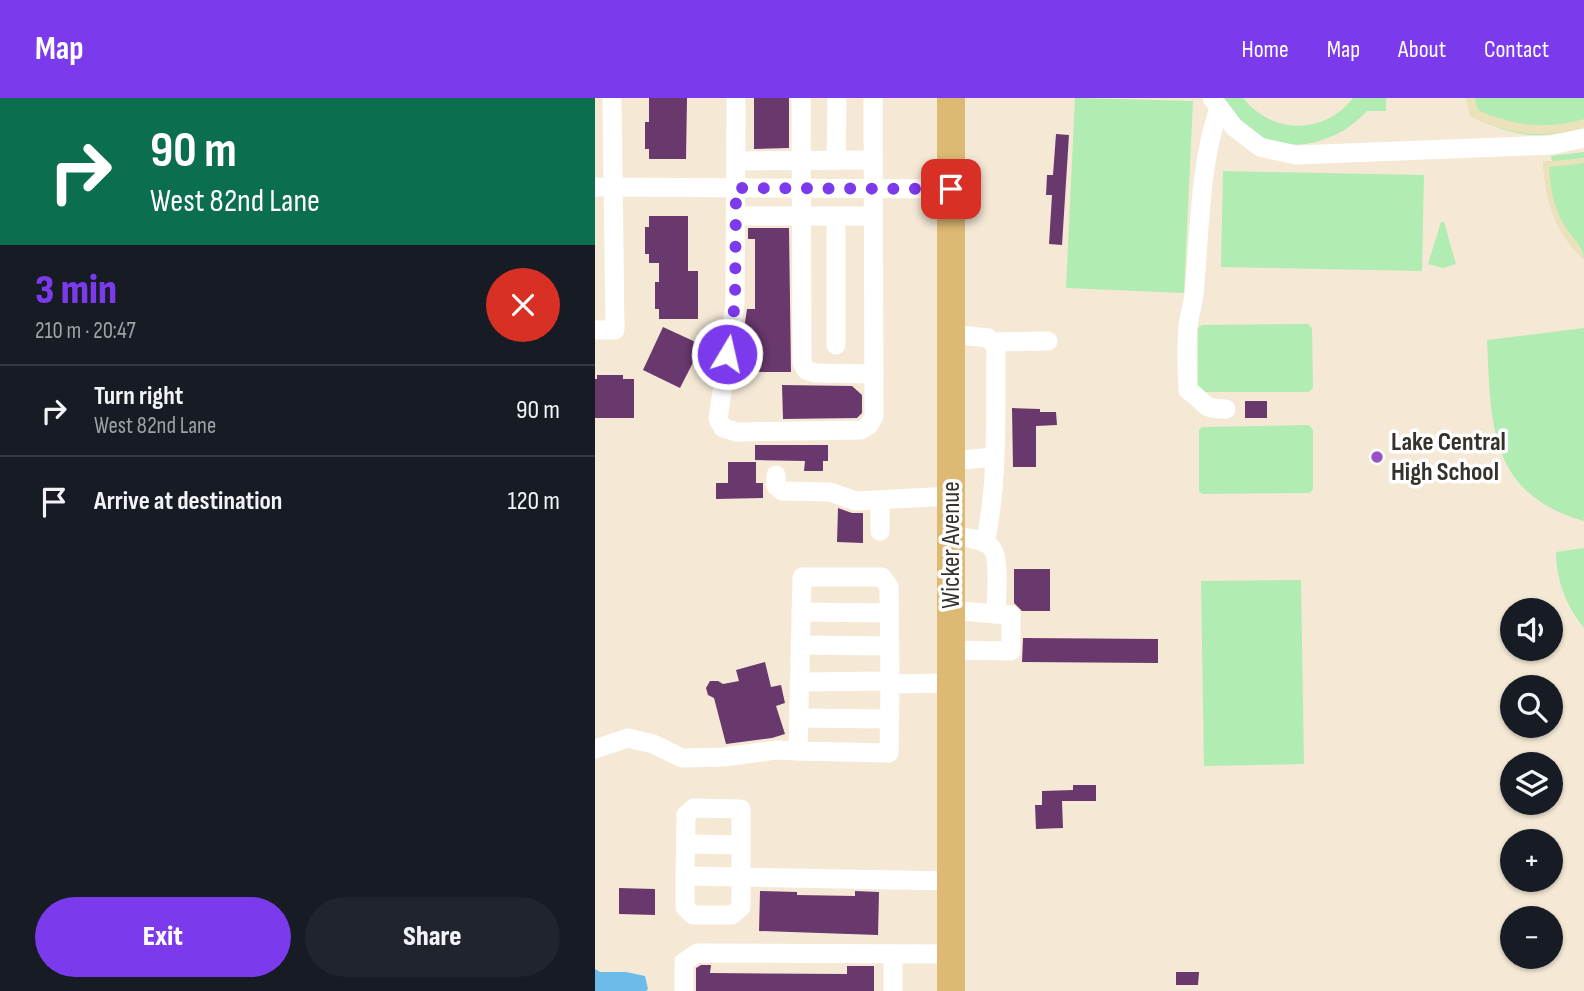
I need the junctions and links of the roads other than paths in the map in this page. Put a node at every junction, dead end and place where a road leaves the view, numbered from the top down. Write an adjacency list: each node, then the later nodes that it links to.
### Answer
1 (612, 98): 13 (street)
2 (736, 98): 12 (street)
3 (801, 98): 9 (street)
4 (837, 98): 10 (street)
5 (873, 98): 11 (street)
6 (951, 98): 17 (highway, Wicker Avenue)
7 (1215, 103): 8 (street); 28 (street)
8 (1584, 138)
9 (801, 160): 10 (street); 12 (street); 15 (street)
10 (836, 160): 11 (street)
11 (873, 160): 16 (street)
12 (736, 161): 14 (street)
13 (604, 187): 14 (street); 22 (street)
14 (736, 188): 15 (street); 18 (street)
15 (801, 188): 16 (street); 19 (street)
16 (873, 188): 17 (street); 21 (street)
17 (951, 189): 23 (highway, Wicker Avenue)
18 (735, 216): 19 (street); 27 (street)
19 (801, 216): 20 (street); 27 (street)
20 (836, 216): 21 (street); 26 (street)
21 (873, 216): 27 (street)
22 (605, 330)
23 (951, 334): 25 (street); 30 (highway, Wicker Avenue)
24 (1048, 341): 25 (street)
25 (992, 342): 29 (street)
26 (837, 345)
27 (874, 374)
28 (1226, 409)
29 (994, 457): 30 (street); 36 (street)
30 (951, 461): 32 (highway, Wicker Avenue)
31 (776, 475): 33 (street)
32 (951, 496): 33 (street); 35 (highway, Wicker Avenue)
33 (880, 501): 34 (street)
34 (880, 531)
35 (951, 535): 36 (street); 37 (highway, Wicker Avenue)
36 (985, 543): 40 (street)
37 (951, 610): 40 (street); 43 (highway, Wicker Avenue)
38 (801, 611): 39 (street); 39 (street); 41 (street)
39 (890, 613): 42 (street)
40 (996, 614): 43 (street)
41 (800, 645): 42 (street); 44 (street)
42 (890, 646): 45 (street)
43 (951, 650): 46 (highway, Wicker Avenue)
44 (799, 682): 45 (street); 47 (street)
45 (890, 682): 46 (street); 48 (street)
46 (951, 683): 55 (highway, Wicker Avenue)
47 (799, 718): 48 (street); 50 (street)
48 (890, 719): 50 (street)
49 (595, 749): 50 (street)
50 (798, 751)
51 (686, 844): 52 (street); 52 (street); 53 (street)
52 (741, 845): 54 (street)
53 (685, 876): 54 (street); 54 (street)
54 (741, 877): 55 (street)
55 (951, 881): 57 (highway, Wicker Avenue)
56 (893, 954): 57 (street); 58 (street); 59 (street)
57 (951, 954): 60 (highway, Wicker Avenue)
58 (684, 991)
59 (893, 991)
60 (951, 991)

